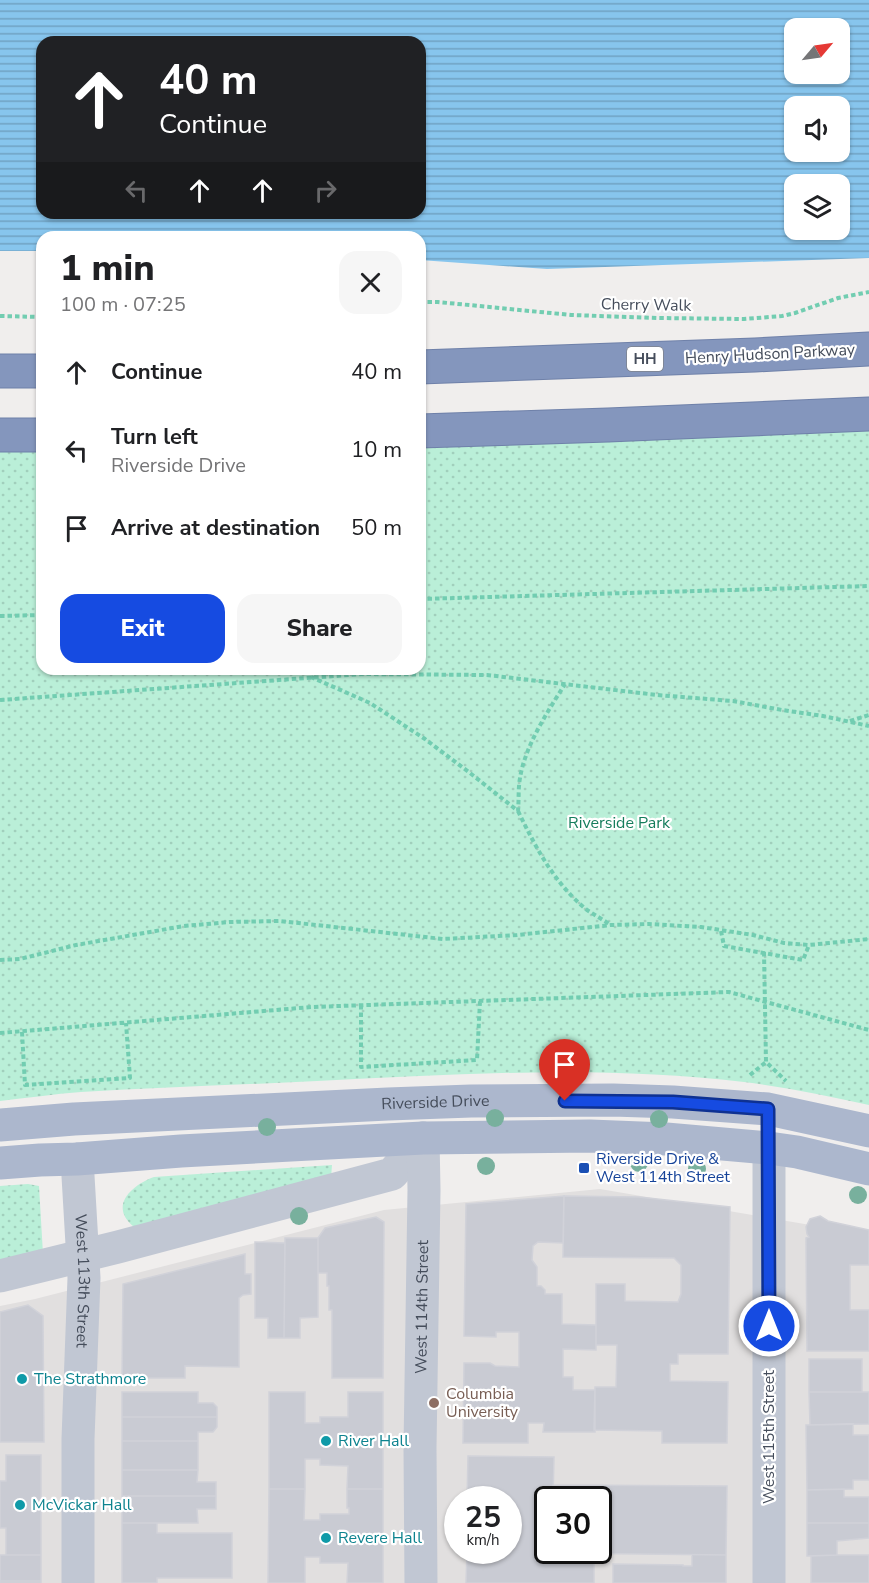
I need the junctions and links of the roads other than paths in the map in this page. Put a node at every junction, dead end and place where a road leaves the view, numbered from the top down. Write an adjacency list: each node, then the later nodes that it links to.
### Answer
1 (869, 349): 2 (highway, Henry Hudson Parkway / HH)
2 (426, 367)
3 (0, 371): 4 (highway)
4 (36, 371)
5 (869, 414): 6 (highway)
6 (426, 431)
7 (0, 435): 8 (highway)
8 (36, 435)
9 (420, 1103): 10 (main road, Riverside Drive); 11 (main road, Riverside Drive); 14 (main road)
10 (768, 1109): 13 (main road, Riverside Drive); 15 (main road)
11 (74, 1119): 12 (main road, Riverside Drive); 16 (main road)
12 (0, 1125)
13 (869, 1131)
14 (423, 1138): 15 (main road); 16 (main road); 19 (street); 22 (street, West 114th Street)
15 (769, 1148): 18 (main road); 23 (street, West 115th Street)
16 (77, 1159): 17 (main road); 19 (street, West 113th Street)
17 (0, 1163)
18 (869, 1169)
19 (84, 1255): 20 (street); 21 (street, West 113th Street)
20 (0, 1276)
21 (78, 1583)
22 (421, 1583)
23 (769, 1583)

